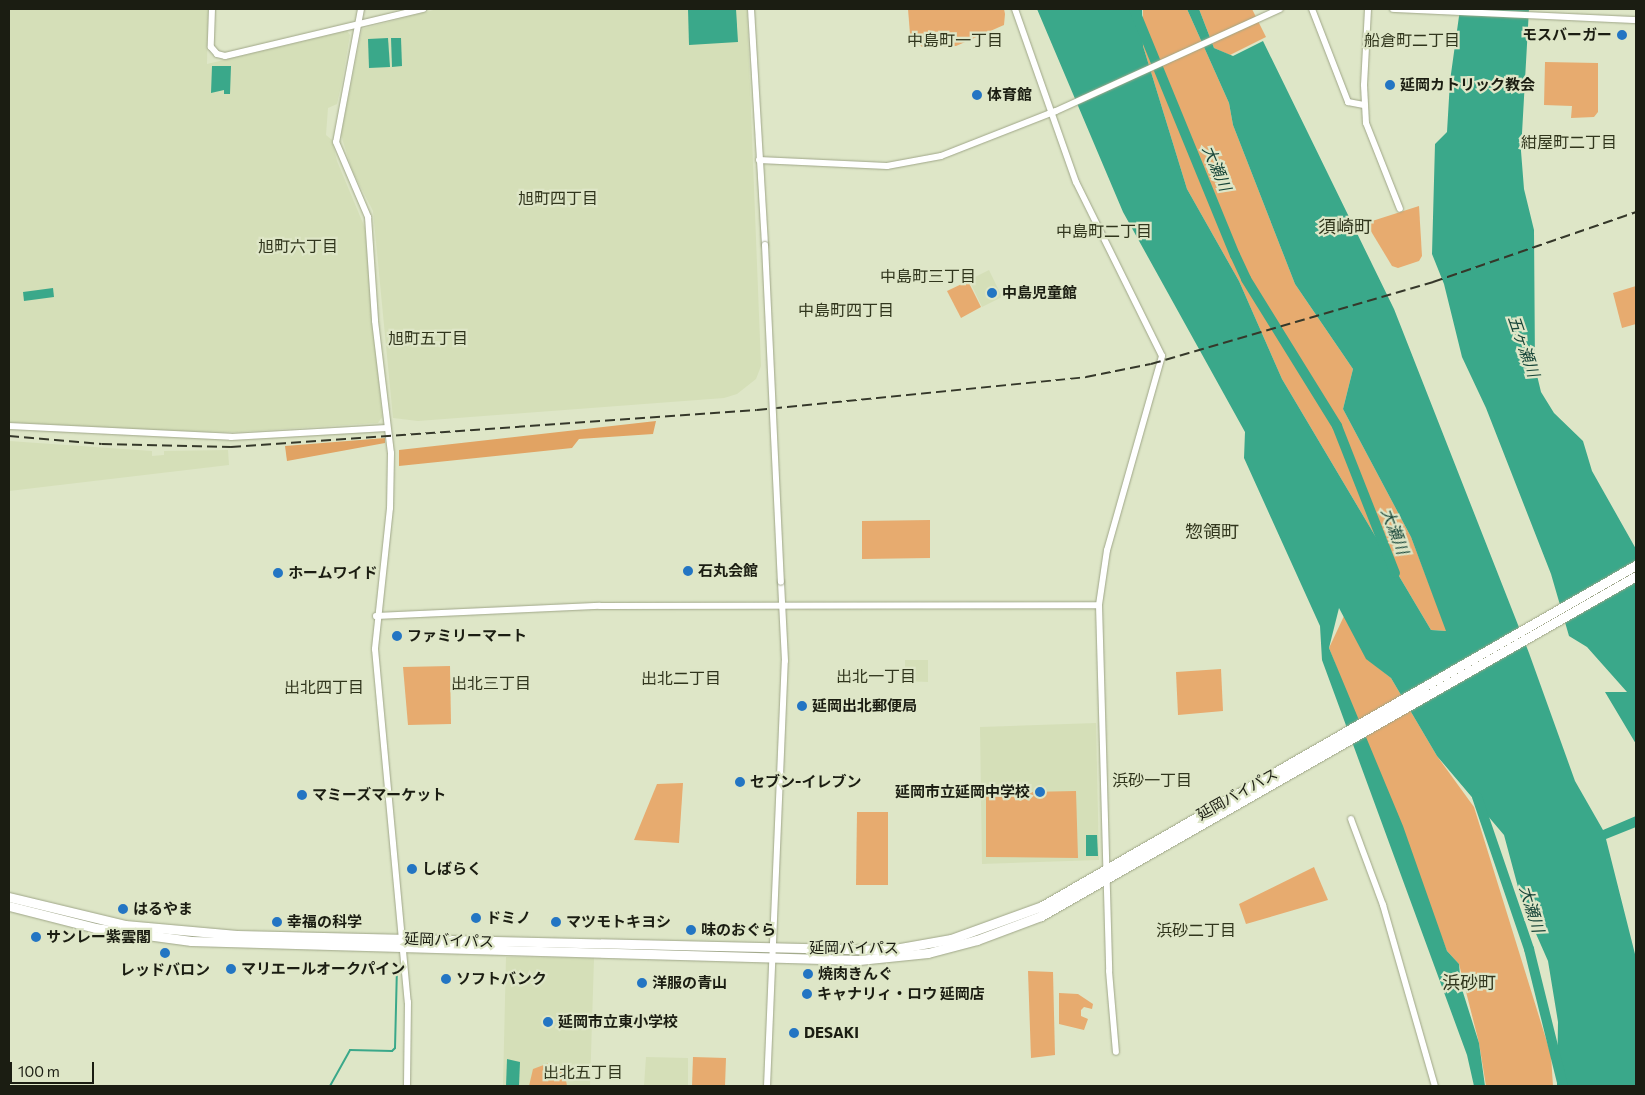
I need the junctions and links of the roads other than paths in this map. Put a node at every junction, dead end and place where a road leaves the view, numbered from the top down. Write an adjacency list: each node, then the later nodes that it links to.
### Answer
1 (212, 9): 11 (street)
2 (361, 9): 11 (street)
3 (422, 9): 11 (street)
4 (751, 9): 14 (street)
5 (1015, 9): 13 (street)
6 (1280, 9): 13 (street)
7 (1312, 9): 12 (street)
8 (1368, 9): 12 (street)
9 (1393, 9): 10 (street)
10 (1636, 20)
11 (358, 24): 17 (street)
12 (1364, 105): 15 (street)
13 (1054, 111): 14 (street); 21 (street)
14 (759, 160): 20 (street, bridge)
15 (1400, 209)
16 (9, 426): 17 (street)
17 (387, 428): 22 (street)
18 (1636, 566): 23 (highway, 延岡バイパス)
19 (1636, 576): 23 (highway, 延岡バイパス)
20 (783, 605): 21 (street); 22 (street); 29 (street)
21 (1099, 605): 25 (street)
22 (376, 616): 28 (street)
23 (1263, 784): 25 (highway, 延岡バイパス)
24 (1351, 819): 34 (street)
25 (1107, 873): 29 (highway, 延岡バイパス); 30 (highway, 延岡バイパス); 31 (street)
26 (9, 897): 28 (highway, 延岡バイパス)
27 (9, 906): 28 (highway, 延岡バイパス)
28 (403, 943): 29 (highway, 延岡バイパス); 30 (highway, 延岡バイパス); 32 (street)
29 (771, 948): 30 (street)
30 (770, 959): 33 (street)
31 (1116, 1052)
32 (407, 1086)
33 (767, 1086)
34 (1435, 1086)

